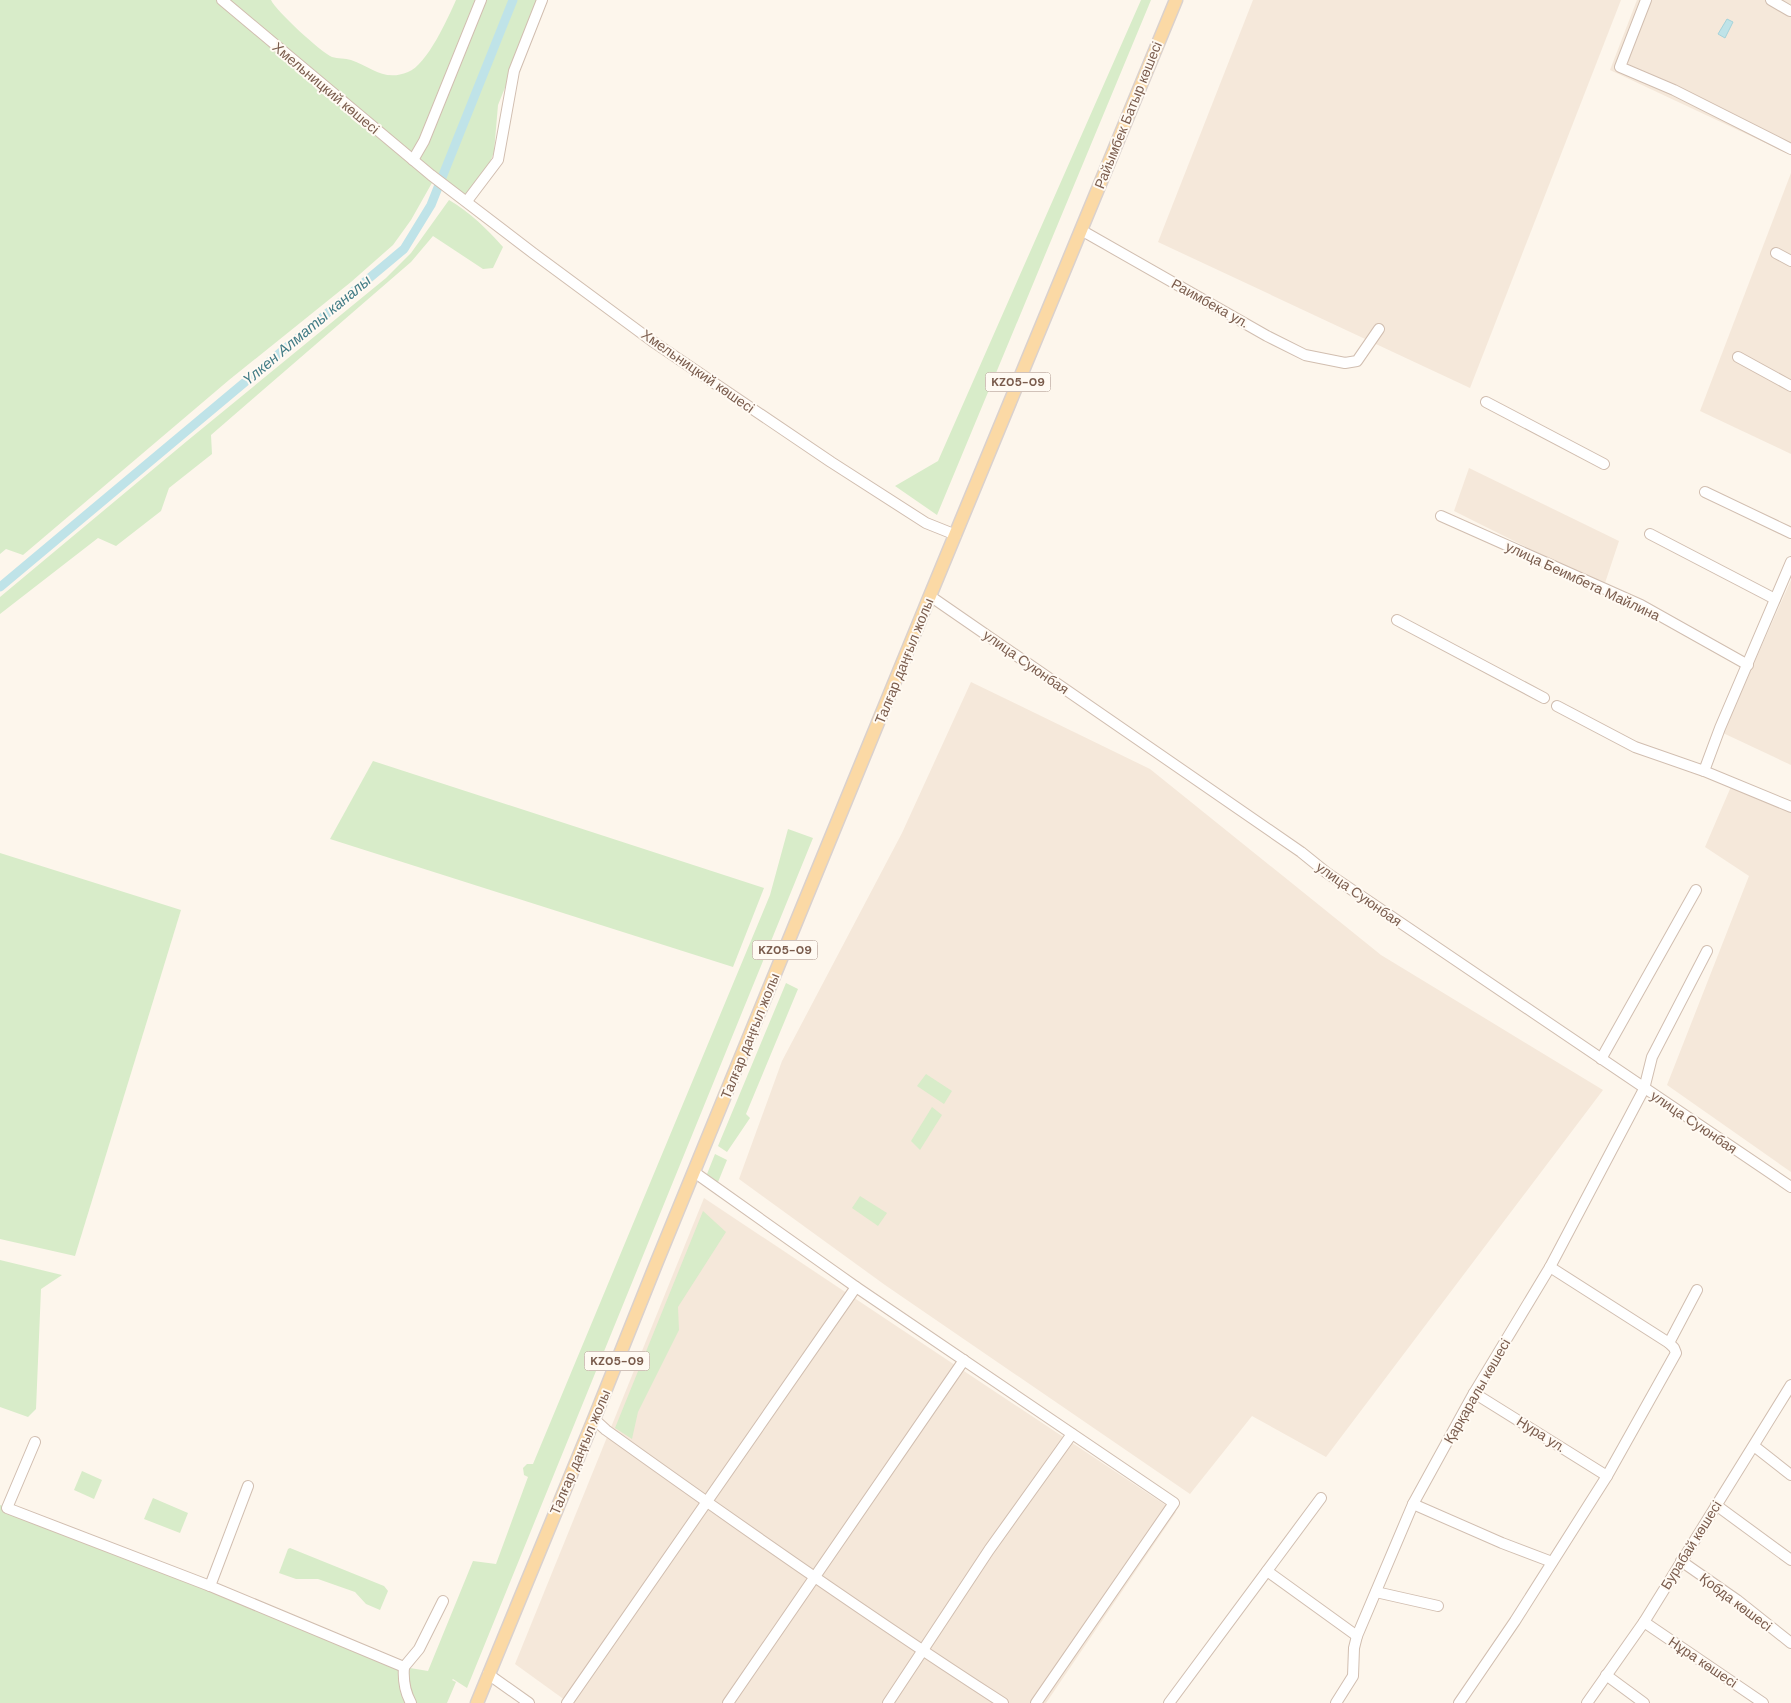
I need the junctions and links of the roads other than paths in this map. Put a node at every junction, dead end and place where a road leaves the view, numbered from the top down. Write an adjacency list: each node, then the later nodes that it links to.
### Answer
1 (222, 0): 9 (street, Хмельницкий көшесі)
2 (481, 0): 9 (street)
3 (542, 0): 10 (street)
4 (1176, 0): 11 (main road, Райымбек Батыр көшесі / KZ05-09)
5 (1646, 0): 8 (street)
6 (1771, 0): 7 (street)
7 (1790, 11)
8 (1791, 149)
9 (413, 160): 10 (street, Хмельницкий көшесі)
10 (467, 201): 22 (street, Хмельницкий көшесі)
11 (1081, 230): 14 (street, Раимбека ул.); 22 (main road, Талғар даңғыл жолы / KZ05-09)
12 (1776, 253): 13 (street)
13 (1791, 260)
14 (1379, 329)
15 (1738, 357): 16 (street)
16 (1791, 386)
17 (1486, 402): 18 (street)
18 (1604, 464)
19 (1705, 492): 21 (street)
20 (1441, 516): 28 (street, улица Беимбета Майлина)
21 (1791, 533)
22 (956, 534): 25 (main road, Талғар даңғыл жолы / KZ05-09)
23 (1650, 534): 26 (street)
24 (1791, 562): 26 (street)
25 (930, 596): 35 (street, улица Суюнбая); 37 (main road, Талғар даңғыл жолы / KZ05-09)
26 (1775, 599): 28 (street)
27 (1397, 620): 29 (street)
28 (1748, 665): 31 (street)
29 (1544, 698)
30 (1557, 706): 31 (street)
31 (1704, 771): 32 (street)
32 (1791, 807)
33 (1696, 890): 35 (street)
34 (1707, 951): 36 (street, Қарқаралы көшесі)
35 (1600, 1059): 36 (street, улица Суюнбая)
36 (1644, 1088): 38 (street, улица Суюнбая); 39 (street, Қарқаралы көшесі)
37 (694, 1172): 40 (street); 47 (main road, Талғар даңғыл жолы / KZ05-09)
38 (1791, 1187)
39 (1550, 1267): 42 (street); 45 (street, Қарқаралы көшесі)
40 (856, 1287): 43 (street); 55 (street)
41 (1697, 1290): 42 (street)
42 (1669, 1343): 52 (street)
43 (964, 1360): 48 (street); 62 (street)
44 (1791, 1385): 46 (street, Бурабай көшесі)
45 (1474, 1393): 52 (street, Нура ул.); 56 (street, Қарқаралы көшесі)
46 (1787, 1399): 50 (street, Бурабай көшесі)
47 (594, 1419): 55 (street); 72 (main road, Талғар даңғыл жолы / KZ05-09)
48 (1072, 1434): 70 (street); 81 (street)
49 (36, 1442): 63 (street)
50 (1754, 1446): 51 (street); 57 (street, Бурабай көшесі)
51 (1791, 1475)
52 (1608, 1476): 60 (street)
53 (248, 1486): 63 (street)
54 (1321, 1498): 61 (street)
55 (706, 1502): 62 (street); 77 (street)
56 (1413, 1504): 60 (street); 64 (street, Қарқаралы көшесі)
57 (1716, 1505): 58 (street); 59 (street, Бурабай көшесі)
58 (1791, 1560)
59 (1681, 1561): 67 (street, Бурабай көшесі); 69 (street, Қобда көшесі)
60 (1552, 1562): 84 (street)
61 (1267, 1571): 68 (street); 82 (street)
62 (815, 1576): 70 (street); 78 (street)
63 (210, 1586): 71 (street)
64 (1376, 1592): 66 (street); 68 (street, Қарқаралы көшесі)
65 (443, 1601): 71 (street)
66 (1438, 1606)
67 (1644, 1622): 73 (street, Бурабай көшесі); 87 (street, Нұра көшесі)
68 (1357, 1636): 83 (street, Қарқаралы көшесі)
69 (1791, 1643)
70 (922, 1650): 79 (street); 80 (street)
71 (404, 1667): 74 (street)
72 (488, 1674): 75 (main road, Талғар даңғыл жолы / KZ05-09); 76 (street)
73 (1606, 1676): 85 (street, Бурабай көшесі); 86 (street)
74 (411, 1703)
75 (477, 1703)
76 (529, 1703)
77 (567, 1703)
78 (728, 1703)
79 (888, 1703)
80 (1003, 1703)
81 (1036, 1703)
82 (1169, 1703)
83 (1336, 1703)
84 (1459, 1703)
85 (1587, 1703)
86 (1644, 1703)
87 (1763, 1703)

